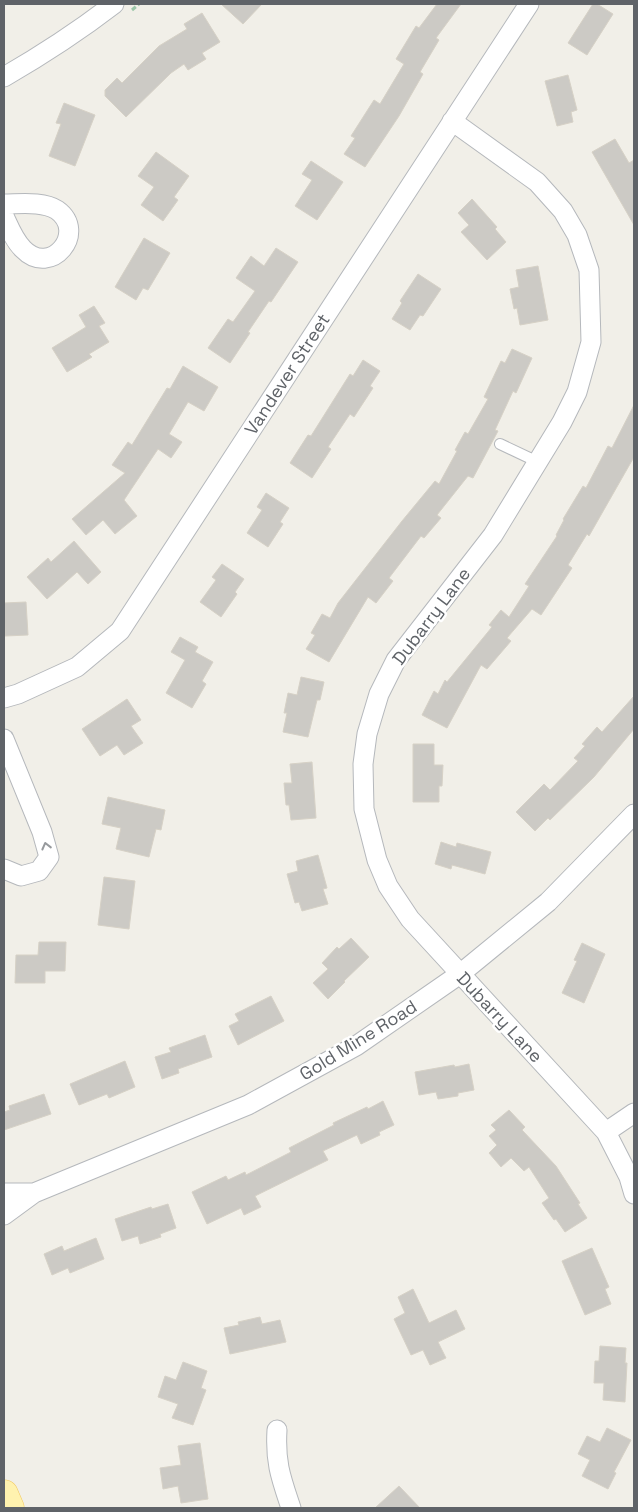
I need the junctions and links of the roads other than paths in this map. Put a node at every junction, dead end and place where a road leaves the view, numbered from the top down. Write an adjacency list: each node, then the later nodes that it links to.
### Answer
1 (114, 4): 3 (street)
2 (529, 4): 4 (street, Vandever Street)
3 (4, 77)
4 (452, 121): 8 (street, Dubarry Lane); 9 (street, Vandever Street)
5 (4, 204): 6 (street)
6 (4, 216)
7 (500, 444): 8 (lane)
8 (538, 462): 13 (street, Dubarry Lane)
9 (4, 698)
10 (4, 739): 12 (street, one-way to 10)
11 (634, 814): 13 (street, Gold Mine Road)
12 (4, 869)
13 (460, 974): 15 (street, Dubarry Lane); 17 (street, Gold Mine Road)
14 (634, 1113): 15 (street)
15 (606, 1132): 18 (street, Dubarry Lane)
16 (4, 1193): 17 (street, Gold Mine Road)
17 (34, 1193): 19 (street, Gold Mine Road)
18 (634, 1194)
19 (4, 1215)
20 (278, 1430): 23 (street)
21 (4, 1494): 22 (main road)
22 (10, 1508)
23 (291, 1508)

